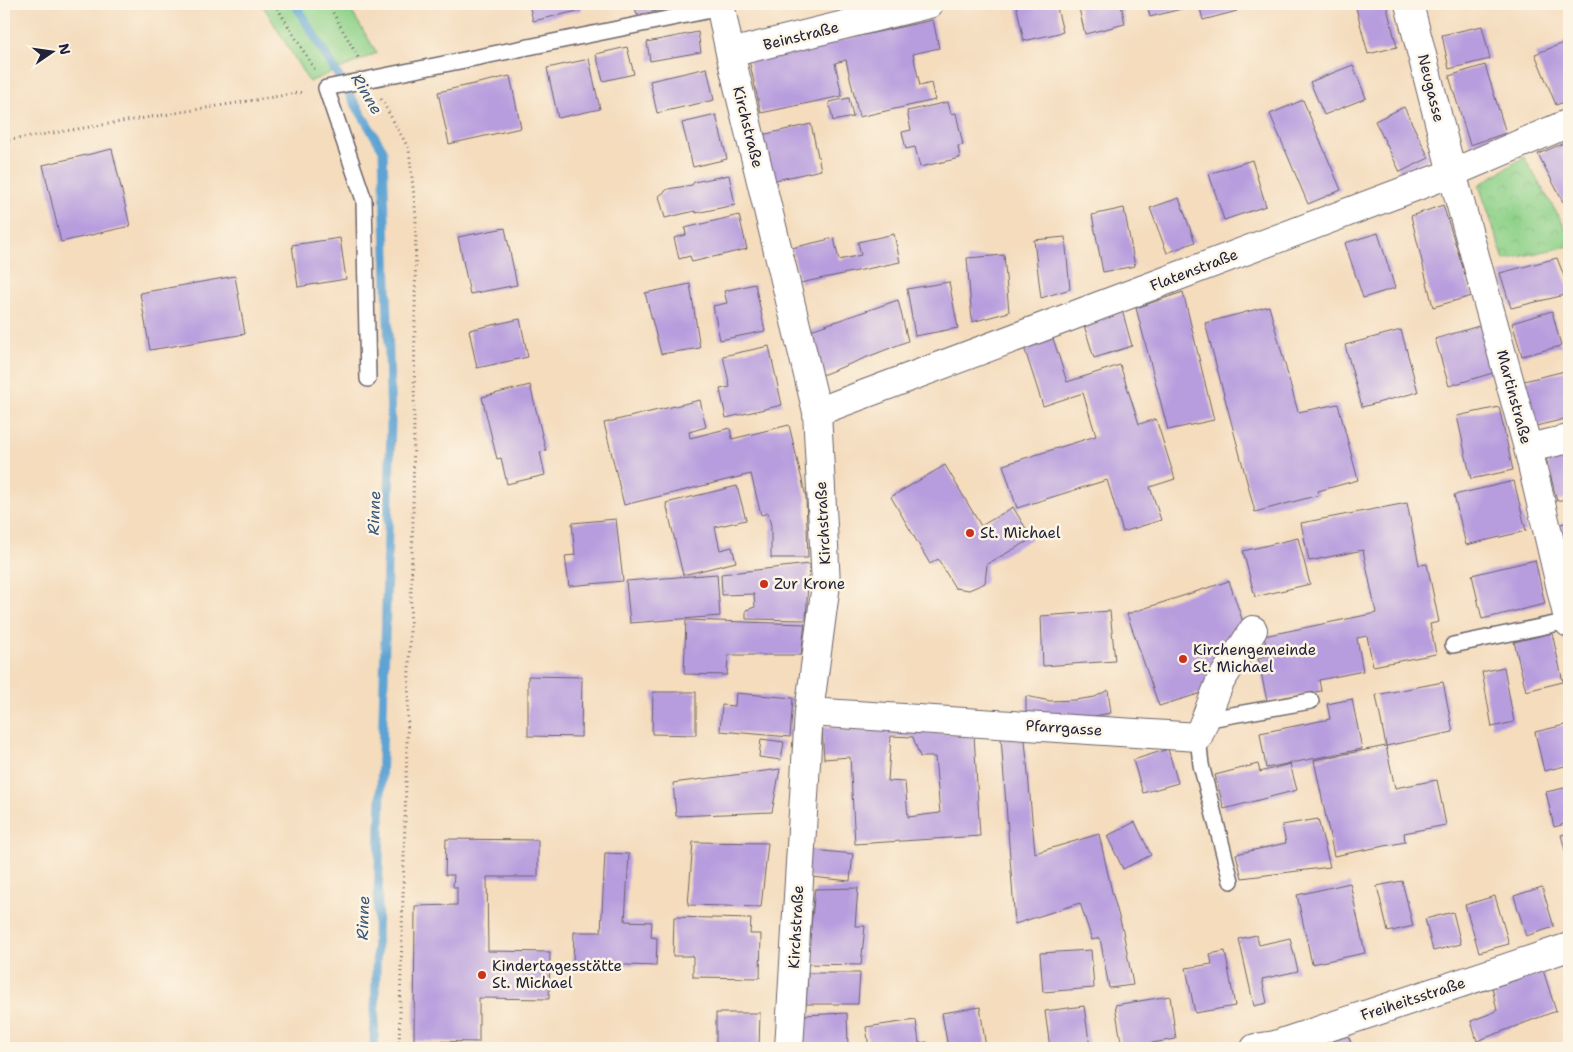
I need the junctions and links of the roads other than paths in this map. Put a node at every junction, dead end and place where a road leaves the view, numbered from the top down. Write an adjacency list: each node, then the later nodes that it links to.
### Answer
1 (929, 4): 4 (street, Beinstraße)
2 (1409, 4): 6 (street, Neugasse)
3 (721, 6): 4 (street, Kirchstraße); 7 (lane, Kirchstraße)
4 (730, 53): 8 (street, Kirchstraße)
5 (1569, 123): 6 (street, Flatenstraße)
6 (1452, 173): 8 (street, Flatenstraße); 10 (street, Martinstraße)
7 (368, 379)
8 (818, 412): 15 (street, Kirchstraße)
9 (1569, 439): 10 (street)
10 (1528, 448): 11 (street, Martinstraße)
11 (1569, 622): 13 (lane)
12 (1253, 630): 16 (street)
13 (1453, 645)
14 (1311, 701): 16 (lane)
15 (809, 712): 16 (street, Pfarrgasse); 20 (street, Kirchstraße)
16 (1201, 729): 17 (lane)
17 (1231, 881)
18 (1569, 947): 19 (street, Freiheitsstraße)
19 (1269, 1047)
20 (789, 1048)

